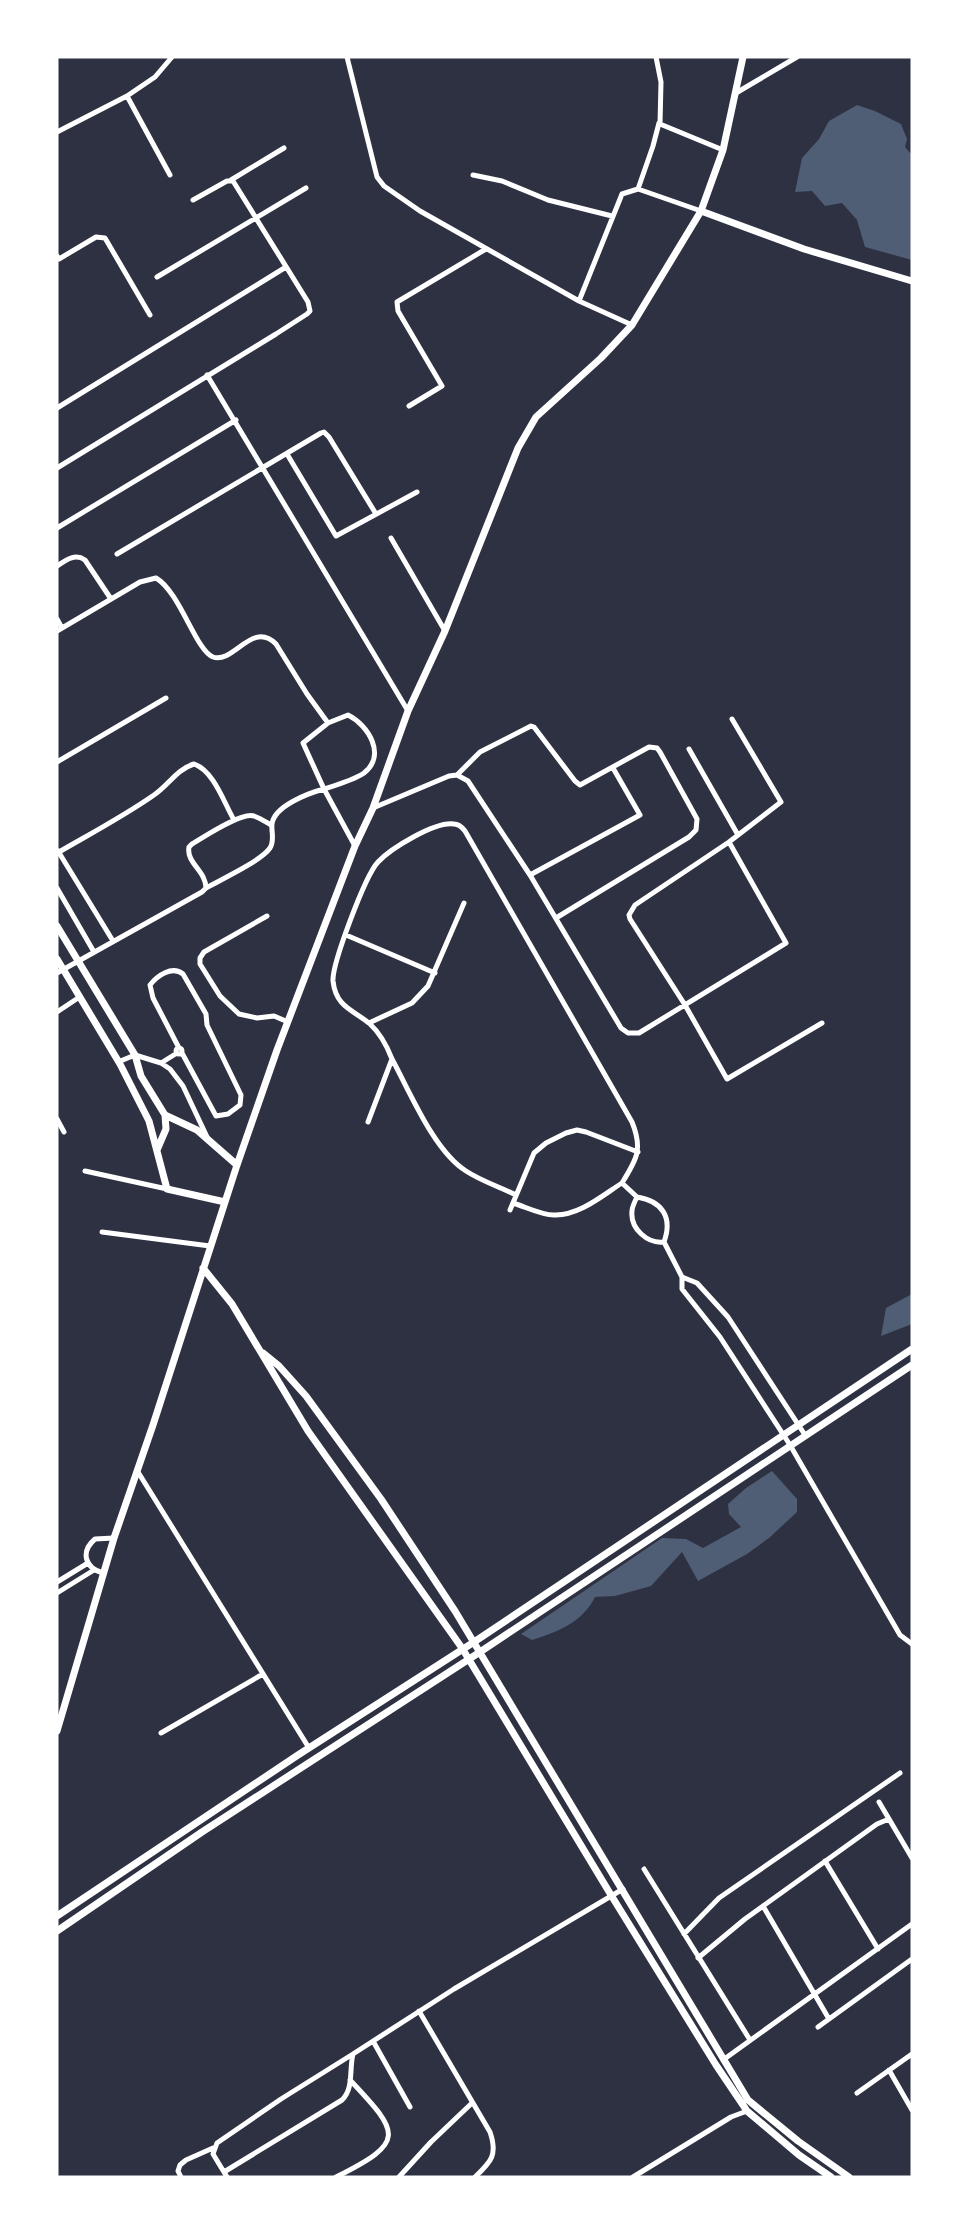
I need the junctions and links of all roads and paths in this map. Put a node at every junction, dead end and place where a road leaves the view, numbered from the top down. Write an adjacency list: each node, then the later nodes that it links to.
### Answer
1 (172, 57): 7 (street)
2 (347, 57): 21 (street)
3 (743, 57): 6 (street)
4 (797, 57): 6 (street)
5 (659, 59): 8 (street)
6 (736, 93): 11 (street)
7 (126, 96): 9 (street); 12 (street)
8 (659, 123): 11 (street); 16 (street)
9 (57, 132)
10 (284, 148): 14 (street)
11 (723, 150): 18 (street)
12 (170, 175)
13 (473, 175): 19 (street)
14 (231, 180): 17 (street); 20 (street)
15 (306, 188): 20 (street)
16 (638, 189): 18 (street); 19 (street)
17 (193, 200)
18 (701, 211): 25 (street); 28 (street)
19 (612, 216): 26 (street)
20 (255, 218): 23 (street); 24 (street)
21 (486, 249): 26 (street); 30 (street)
22 (58, 259): 27 (street)
23 (286, 267): 29 (street); 31 (street)
24 (157, 277)
25 (912, 281)
26 (579, 301): 28 (street)
27 (150, 315)
28 (632, 325): 45 (street)
29 (207, 375): 32 (street); 34 (street)
30 (409, 406)
31 (57, 408)
32 (236, 420): 35 (street); 38 (street)
33 (287, 454): 35 (street); 37 (street); 37 (street)
34 (57, 468)
35 (264, 468): 40 (street); 47 (street)
36 (417, 492): 37 (street)
37 (376, 514)
38 (57, 528)
39 (391, 538): 45 (street)
40 (117, 554)
41 (57, 566): 42 (street)
42 (111, 599): 44 (street); 49 (street)
43 (57, 620): 44 (street)
44 (59, 630)
45 (445, 631): 47 (street)
46 (166, 698): 51 (street)
47 (408, 711): 55 (street)
48 (732, 719): 58 (street)
49 (328, 723): 54 (street); 54 (street)
50 (689, 749): 58 (street)
51 (57, 762)
52 (613, 768): 53 (street); 62 (street); 67 (street)
53 (457, 775): 55 (street); 62 (street)
54 (324, 789): 57 (street); 60 (street)
55 (372, 808): 60 (street)
56 (234, 820): 57 (street); 61 (street); 64 (street)
57 (271, 825): 64 (street)
58 (738, 835): 59 (street)
59 (729, 842): 77 (street); 77 (street)
60 (355, 846): 79 (street)
61 (58, 851): 70 (street)
62 (530, 875): 67 (street)
63 (57, 888): 71 (street)
64 (206, 888): 70 (street)
65 (464, 903): 75 (street)
66 (267, 916): 79 (street)
67 (556, 918): 77 (street)
68 (57, 926): 73 (street)
69 (346, 935): 75 (street); 80 (street); 93 (street)
70 (113, 941): 71 (street)
71 (94, 952): 73 (street)
72 (57, 959): 74 (street)
73 (78, 961): 74 (street); 83 (street)
74 (60, 971): 76 (street)
75 (435, 973): 80 (street)
76 (78, 998): 78 (street); 85 (street)
77 (685, 1005): 81 (street)
78 (57, 1012)
79 (288, 1022): 94 (street)
80 (369, 1023): 84 (street)
81 (822, 1023)
82 (179, 1051): 82 (street); 86 (street)
83 (135, 1055): 85 (street); 86 (street); 87 (street)
84 (392, 1059): 89 (street); 98 (street)
85 (118, 1062): 92 (street)
86 (161, 1063): 91 (street)
87 (165, 1115): 91 (street); 92 (street)
88 (57, 1119): 90 (street)
89 (368, 1122)
90 (64, 1132)
91 (208, 1139): 94 (street)
92 (157, 1150): 97 (street)
93 (638, 1152): 96 (street); 98 (street)
94 (237, 1165): 100 (street)
95 (85, 1171): 97 (street)
96 (622, 1183): 99 (street); 101 (street)
97 (167, 1189): 100 (street)
98 (516, 1195): 101 (street)
99 (637, 1197): 104 (street); 104 (street)
100 (225, 1202): 105 (street)
101 (513, 1203): 102 (street)
102 (510, 1210)
103 (102, 1232): 105 (street)
104 (664, 1242): 107 (street)
105 (210, 1246): 106 (street)
106 (203, 1268): 108 (street); 115 (street)
107 (682, 1277): 111 (street); 112 (street)
108 (258, 1349): 122 (street); 124 (street)
109 (912, 1349): 111 (street)
110 (912, 1365): 113 (street)
111 (797, 1425): 112 (street); 113 (street)
112 (783, 1435): 114 (street); 122 (street)
113 (805, 1435): 114 (street)
114 (790, 1445): 123 (street); 125 (street)
115 (138, 1472): 116 (street); 127 (street)
116 (114, 1538): 117 (street); 119 (street)
117 (88, 1563): 118 (street); 120 (street)
118 (94, 1570): 119 (street); 121 (street)
119 (103, 1573): 128 (street)
120 (57, 1582)
121 (57, 1593)
122 (474, 1642): 124 (street); 125 (street)
123 (912, 1644)
124 (462, 1648): 126 (street); 130 (street)
125 (480, 1652): 126 (street); 137 (street)
126 (469, 1659): 138 (street); 142 (street)
127 (263, 1674): 129 (street); 130 (street)
128 (57, 1731)
129 (161, 1733)
130 (309, 1748): 140 (street)
131 (900, 1773): 143 (street)
132 (879, 1802): 133 (street)
133 (889, 1819): 134 (street); 135 (street)
134 (912, 1858)
135 (825, 1862): 139 (street); 144 (street)
136 (644, 1869): 143 (street)
137 (623, 1889): 138 (street); 155 (street)
138 (611, 1895): 148 (street); 162 (street)
139 (763, 1906): 145 (street); 147 (street)
140 (57, 1916)
141 (912, 1924): 144 (street)
142 (57, 1931)
143 (684, 1934): 145 (street)
144 (878, 1949): 147 (street)
145 (698, 1958): 151 (street)
146 (911, 1961): 149 (street)
147 (815, 1995): 149 (street); 151 (street)
148 (419, 2011): 152 (street); 159 (street)
149 (829, 2019): 150 (street)
150 (818, 2027)
151 (750, 2040): 155 (street)
152 (373, 2041): 153 (street); 160 (street)
153 (353, 2054): 157 (street); 163 (street)
154 (912, 2054): 156 (street)
155 (723, 2060): 171 (street)
156 (889, 2070): 158 (street); 161 (street)
157 (350, 2079): 164 (street); 165 (street)
158 (857, 2093)
159 (472, 2103): 167 (street); 168 (street)
160 (410, 2107)
161 (912, 2110)
162 (747, 2111): 169 (street); 170 (street)
163 (213, 2148): 164 (street); 166 (street)
164 (225, 2175)
165 (338, 2176)
166 (181, 2177)
167 (399, 2177)
168 (475, 2177)
169 (633, 2177)
170 (831, 2177)
171 (849, 2177)

